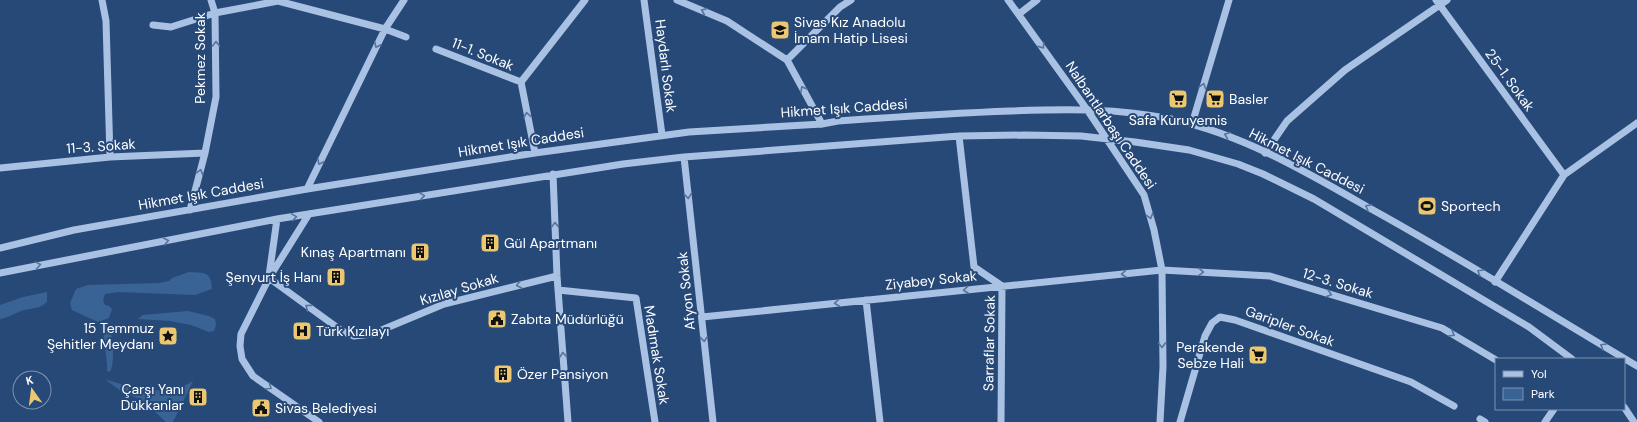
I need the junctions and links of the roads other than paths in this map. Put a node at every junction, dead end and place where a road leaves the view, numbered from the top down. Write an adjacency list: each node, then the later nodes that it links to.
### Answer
1 (102, 0): 31 (street)
2 (211, 0): 13 (street, Pekmez Sokak)
3 (404, 0): 16 (street)
4 (585, 0): 20 (street)
5 (644, 0): 25 (street, Haydarlı Sokak)
6 (677, 0): 19 (street, one-way to 6)
7 (850, 0): 19 (street)
8 (1008, 0): 14 (street, Nalbantlarbaşı Caddesi)
9 (1037, 0): 14 (street)
10 (1229, 0): 24 (street, one-way to 10)
11 (1447, 0): 12 (street)
12 (1438, 2): 28 (street); 35 (street, 25-1. Sokak)
13 (215, 13): 15 (street); 16 (street); 29 (street, Pekmez Sokak, one-way to 13)
14 (1019, 14): 21 (street, Nalbantlarbaşı Caddesi, one-way to 21)
15 (153, 25)
16 (385, 29): 17 (street); 36 (street, one-way to 36)
17 (406, 37)
18 (436, 49): 20 (street, 11-1. Sokak)
19 (787, 60): 23 (street, one-way to 19)
20 (521, 82): 30 (street, one-way to 20)
21 (1088, 111): 23 (street, Hikmet Işık Caddesi); 24 (street, Hikmet Işık Caddesi); 27 (street, Nalbantlarbaşı Caddesi)
22 (1637, 123): 35 (street)
23 (822, 124): 25 (street, Hikmet Işık Caddesi)
24 (1192, 124): 28 (street, Hikmet Işık Caddesi, one-way to 24)
25 (662, 135): 30 (street, Hikmet Işık Caddesi)
26 (959, 136): 27 (street); 32 (street); 46 (street, Sarraflar Sokak)
27 (1107, 139): 41 (street, Nalbantlarbaşı Caddesi, one-way to 41); 50 (street)
28 (1265, 152): 45 (street, Hikmet Işık Caddesi, one-way to 28)
29 (205, 153): 31 (street, 11-3. Sokak); 37 (street, Pekmez Sokak, one-way to 29)
30 (535, 153): 36 (street, Hikmet Işık Caddesi)
31 (110, 156): 33 (street, 11-3. Sokak)
32 (684, 157): 34 (street); 49 (street, Afyon Sokak, one-way to 49)
33 (0, 168)
34 (553, 174): 38 (street, one-way to 34); 43 (street, one-way to 34)
35 (1564, 175): 45 (street)
36 (307, 189): 37 (street, Hikmet Işık Caddesi)
37 (190, 210): 40 (street, Hikmet Işık Caddesi)
38 (310, 214): 39 (street, one-way to 38); 44 (street)
39 (277, 219): 42 (street, one-way to 39); 44 (street)
40 (0, 248)
41 (1162, 270): 46 (street, Ziyabey Sokak, one-way to 46); 52 (street, 12-3. Sokak, one-way to 52); 64 (street, Nalbantlarbaşı Caddesi, one-way to 64)
42 (0, 273)
43 (557, 276): 44 (street, Kızılay Sokak, one-way to 44); 47 (street)
44 (269, 278): 58 (street, one-way to 58)
45 (1495, 282): 51 (street, Hikmet Işık Caddesi, one-way to 45)
46 (1002, 286): 48 (street, Ziyabey Sokak, one-way to 48); 63 (street, Sarraflar Sokak)
47 (558, 290): 59 (street, one-way to 47); 60 (street, Madımak Sokak)
48 (866, 300): 49 (street, Ziyabey Sokak, one-way to 49); 62 (street)
49 (702, 317): 61 (street, Afyon Sokak, one-way to 61)
50 (1571, 358)
51 (1623, 358)
52 (1495, 359)
53 (1625, 359): 54 (street, Hikmet Işık Caddesi, one-way to 53)
54 (1637, 366)
55 (1454, 406): 65 (street, Garipler Sokak)
56 (1625, 408): 67 (street)
57 (1553, 410): 66 (street)
58 (319, 422)
59 (568, 422)
60 (655, 422)
61 (712, 422)
62 (880, 422)
63 (1001, 422)
64 (1160, 422)
65 (1180, 422)
66 (1545, 422)
67 (1634, 422)

